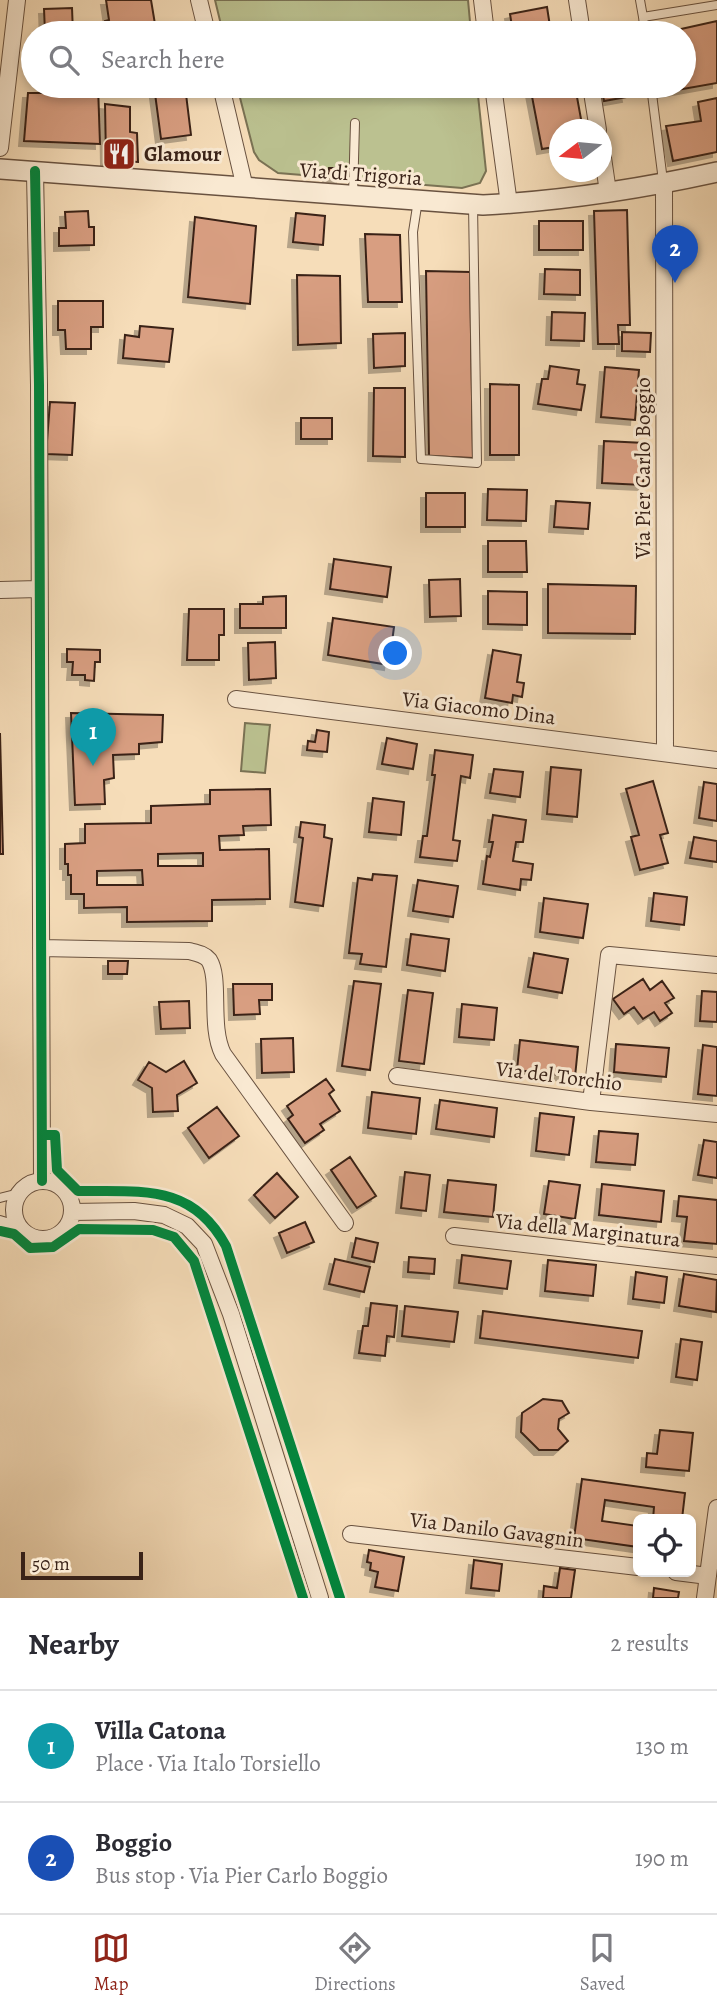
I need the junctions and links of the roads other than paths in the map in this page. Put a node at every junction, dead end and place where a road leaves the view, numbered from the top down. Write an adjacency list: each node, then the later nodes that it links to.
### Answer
1 (17, 0): 18 (street)
2 (199, 0): 8 (street)
3 (482, 0): 9 (street)
4 (577, 0): 10 (street)
5 (640, 0): 7 (lane)
6 (717, 5): 7 (lane)
7 (643, 17): 11 (lane)
8 (204, 21)
9 (485, 21)
10 (580, 21)
11 (644, 21)
12 (223, 98): 24 (street)
13 (495, 98): 29 (street)
14 (593, 98): 16 (street)
15 (653, 98): 23 (lane)
16 (596, 119)
17 (355, 123): 26 (lane)
18 (0, 148)
19 (0, 169): 20 (street, Via di Trigoria)
20 (35, 172): 24 (street, Via di Trigoria); 30 (street)
21 (717, 172): 23 (street, Via di Trigoria)
22 (606, 182): 25 (street)
23 (664, 184): 25 (street, Via di Trigoria); 33 (street, Via Pier Carlo Boggio)
24 (245, 188): 26 (street, Via di Trigoria)
25 (608, 192): 29 (street, Via di Trigoria)
26 (353, 196): 27 (street, Via di Trigoria)
27 (418, 200): 28 (street, Via di Trigoria); 28 (lane)
28 (473, 204): 29 (street, Via di Trigoria)
29 (509, 204)
30 (38, 589): 31 (street); 35 (street)
31 (0, 590)
32 (236, 699): 33 (street, Via Giacomo Dina)
33 (665, 752): 34 (street, Via Giacomo Dina)
34 (717, 760)
35 (41, 948): 40 (street); 45 (street)
36 (717, 965): 38 (street)
37 (397, 1076): 38 (street, Via del Torchio)
38 (591, 1102): 39 (street, Via del Torchio)
39 (717, 1114)
40 (42, 1181): 41 (street); 43 (street)
41 (19, 1193): 42 (lane); 46 (street)
42 (0, 1198)
43 (72, 1212): 46 (street); 54 (street)
44 (0, 1220): 46 (lane)
45 (345, 1223)
46 (23, 1231)
47 (454, 1236): 48 (street, Via della Marginatura)
48 (717, 1266)
49 (717, 1508): 53 (street)
50 (351, 1534): 51 (street, Via Danilo Gavagnin)
51 (633, 1566)
52 (696, 1574): 53 (street)
53 (708, 1576): 55 (street)
54 (320, 1596)
55 (705, 1598)

